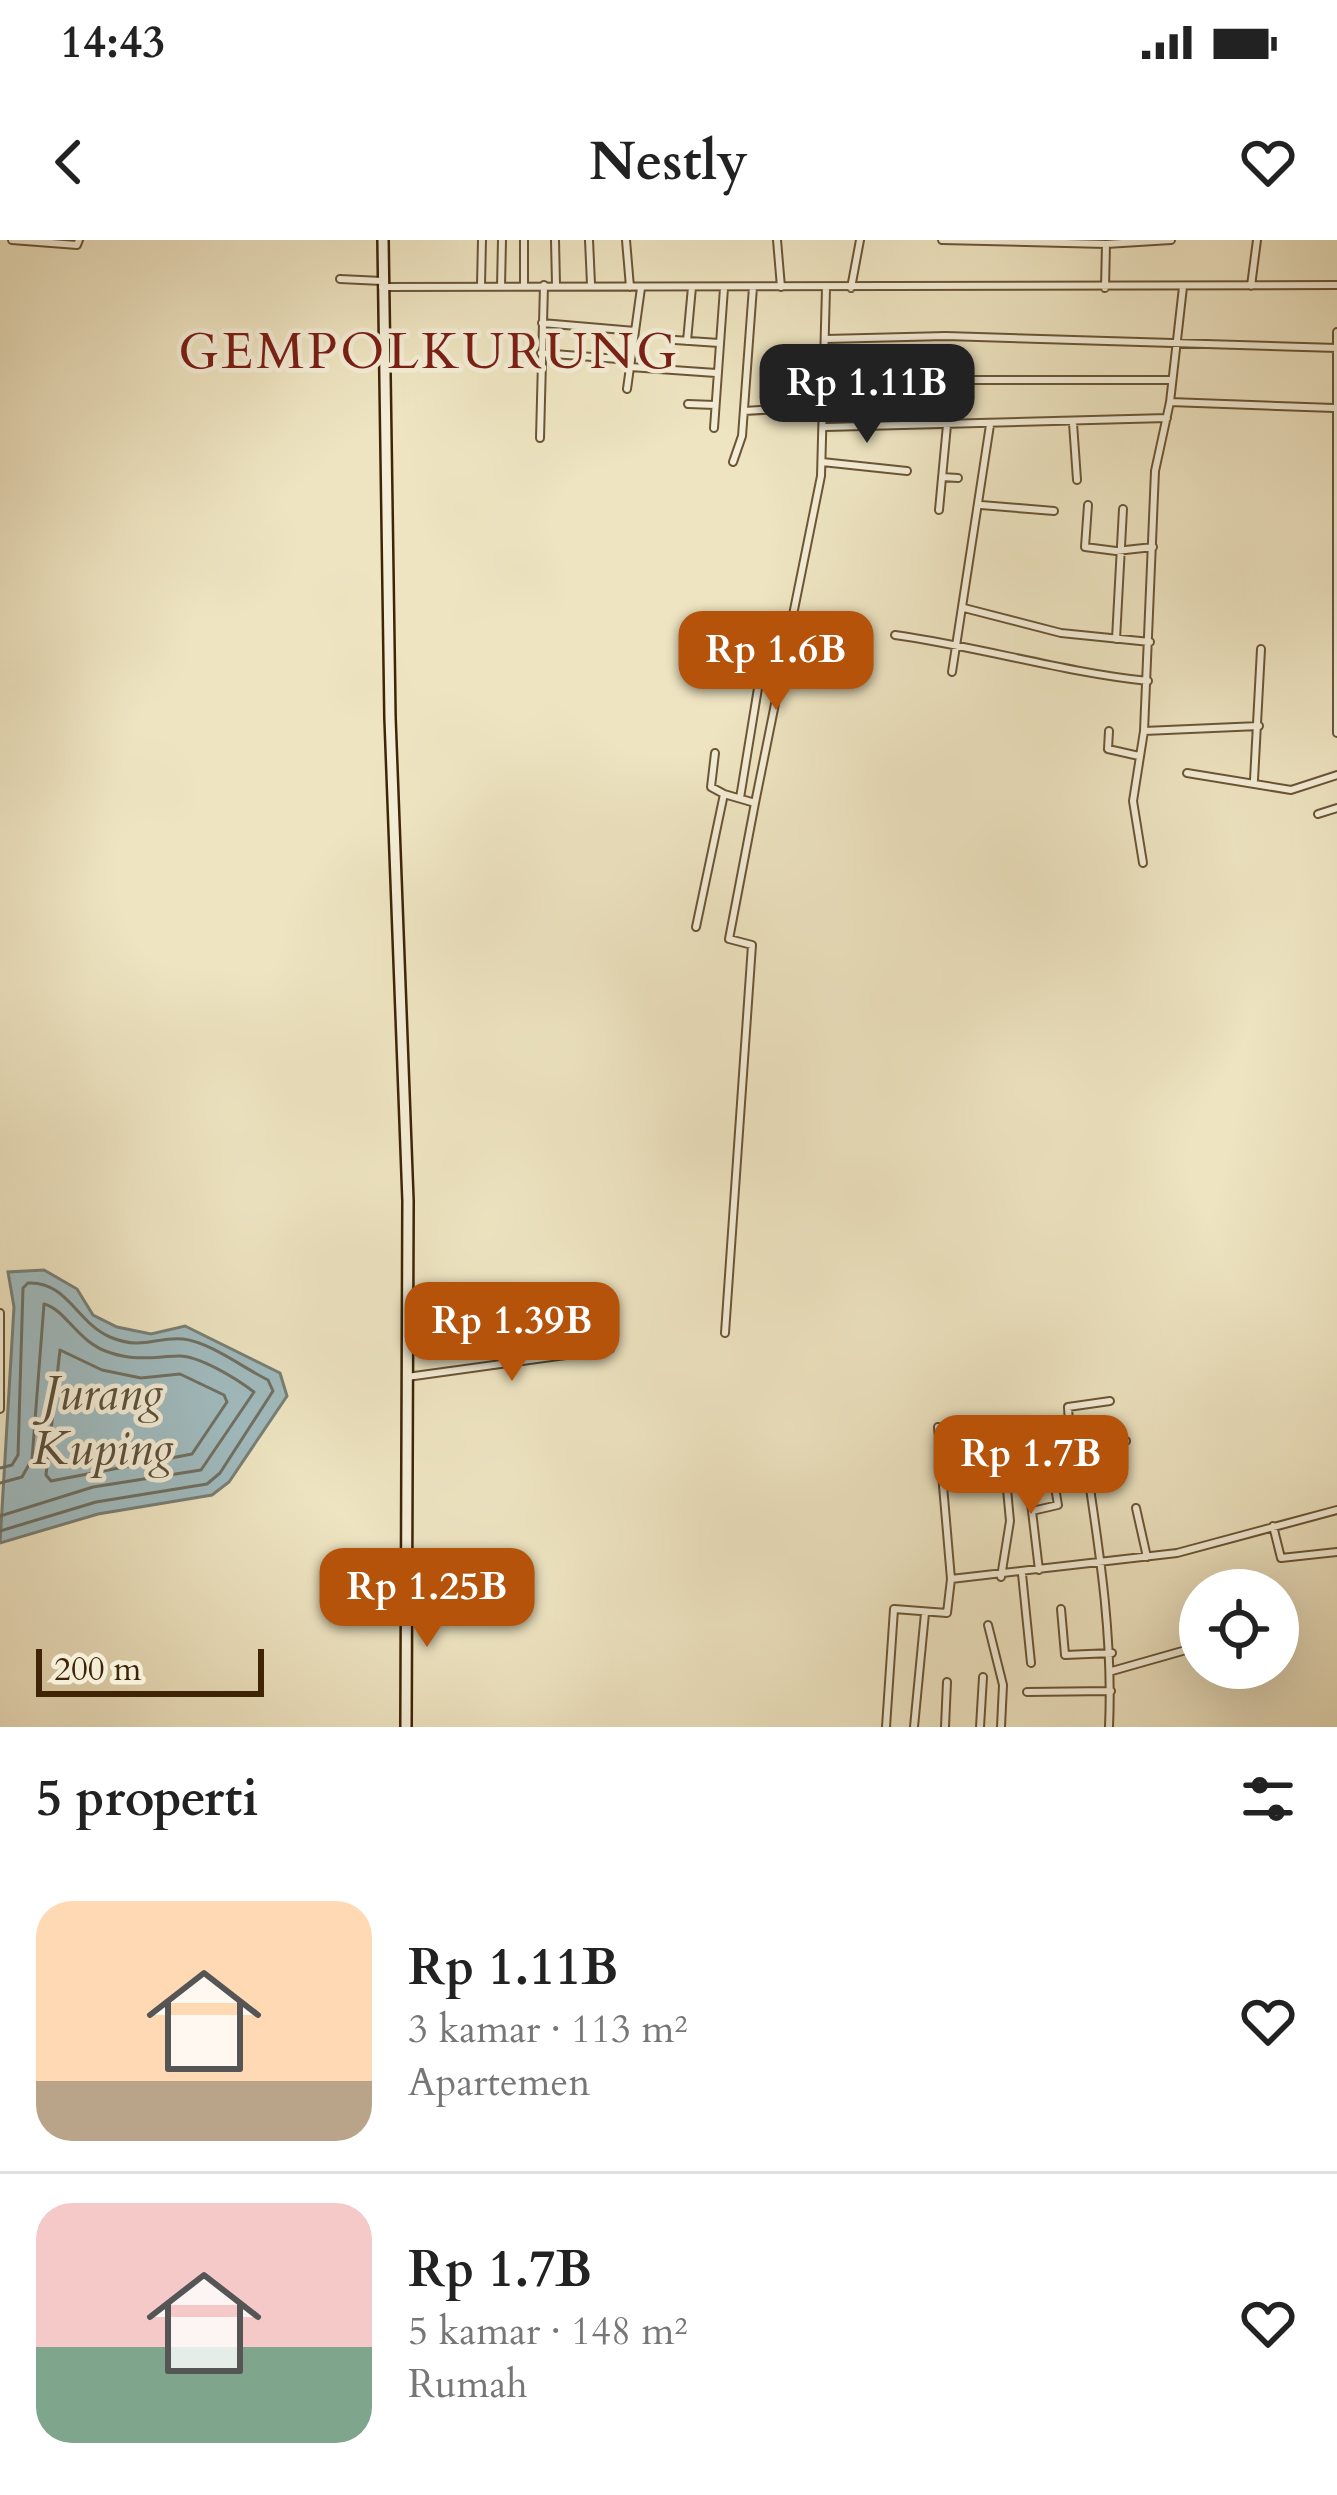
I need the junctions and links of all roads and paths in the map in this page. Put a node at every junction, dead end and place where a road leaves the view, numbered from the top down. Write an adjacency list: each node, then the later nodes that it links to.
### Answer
1 (12, 240): 2 (street)
2 (79, 240)
3 (383, 240): 17 (street)
4 (482, 240): 18 (street)
5 (502, 240): 23 (street)
6 (524, 240): 19 (street)
7 (555, 240): 21 (street)
8 (589, 240): 24 (street)
9 (626, 240): 26 (street)
10 (777, 240): 29 (street)
11 (860, 240): 34 (street)
12 (942, 240): 15 (street)
13 (1171, 240): 15 (street)
14 (1257, 240): 25 (street)
15 (1106, 244): 35 (street)
16 (340, 280): 17 (street)
17 (382, 284): 18 (street); 107 (street)
18 (482, 285): 23 (street)
19 (524, 285): 20 (street); 23 (street)
20 (544, 285): 21 (street); 36 (street)
21 (556, 285): 24 (street)
22 (1337, 285): 25 (street)
23 (501, 286)
24 (591, 286): 26 (street)
25 (1251, 286): 30 (street)
26 (630, 287): 31 (street)
27 (692, 287): 31 (street); 32 (street); 41 (street)
28 (753, 287): 29 (street); 32 (street); 56 (street)
29 (781, 287): 33 (street)
30 (1183, 287): 35 (street); 42 (street)
31 (640, 288): 37 (street)
32 (724, 288): 43 (street)
33 (826, 288): 34 (street); 39 (street)
34 (851, 288): 35 (street)
35 (1106, 288)
36 (542, 323): 37 (street); 45 (street)
37 (634, 331): 46 (street)
38 (1337, 332): 44 (street)
39 (826, 339): 42 (street); 48 (street)
40 (675, 340): 41 (street)
41 (687, 341): 43 (street)
42 (1176, 341): 44 (street); 49 (street)
43 (719, 343): 47 (street)
44 (1336, 348): 55 (street)
45 (542, 353): 46 (street); 63 (street)
46 (630, 363): 47 (street); 50 (street)
47 (717, 373): 53 (street)
48 (827, 380): 49 (street); 61 (street)
49 (1172, 380): 51 (street)
50 (627, 389)
51 (1170, 402): 55 (street); 57 (street)
52 (688, 404): 53 (street)
53 (715, 405): 62 (street)
54 (797, 408): 56 (street)
55 (1336, 408): 91 (street)
56 (744, 411): 65 (street)
57 (1167, 418): 58 (street); 75 (street)
58 (1073, 422): 60 (street); 69 (street)
59 (947, 425): 60 (street); 61 (street); 67 (street)
60 (990, 425): 70 (street)
61 (825, 427): 64 (street)
62 (714, 428)
63 (540, 438)
64 (822, 461): 66 (street); 85 (street)
65 (733, 462)
66 (907, 471)
67 (942, 477): 68 (street); 73 (street)
68 (958, 478)
69 (1077, 480)
70 (981, 505): 74 (street); 77 (street)
71 (1088, 505): 76 (street)
72 (1123, 509): 76 (street)
73 (939, 510)
74 (1054, 511)
75 (1153, 547): 76 (street); 81 (street)
76 (1121, 550): 80 (street)
77 (964, 608): 80 (street); 82 (street)
78 (769, 621): 84 (street)
79 (896, 635): 82 (street)
80 (1116, 639): 81 (street)
81 (1150, 642): 87 (street)
82 (956, 644): 86 (street); 87 (street)
83 (1261, 650): 88 (street)
84 (764, 661): 85 (street); 98 (street)
85 (782, 665): 99 (street)
86 (952, 672)
87 (1148, 681): 90 (street)
88 (1259, 726): 90 (street); 96 (street)
89 (1109, 731): 93 (street)
90 (1144, 731): 93 (street)
91 (1337, 733)
92 (715, 753): 97 (street)
93 (1139, 756): 102 (street)
94 (1187, 773): 96 (street)
95 (1337, 775): 96 (street)
96 (1254, 780)
97 (724, 794): 98 (street); 103 (street)
98 (740, 798): 99 (street)
99 (755, 803): 105 (street)
100 (1337, 808): 101 (street)
101 (1318, 814)
102 (1143, 863)
103 (696, 927)
104 (0, 1313): 109 (street)
105 (725, 1333)
106 (610, 1348): 107 (street)
107 (407, 1377): 141 (street)
108 (1110, 1401): 114 (street)
109 (0, 1409)
110 (938, 1427): 115 (street)
111 (1047, 1441): 120 (street)
112 (1126, 1441): 114 (street)
113 (968, 1443): 115 (street)
114 (1070, 1444): 124 (street)
115 (941, 1448): 128 (street)
116 (1004, 1457): 127 (street)
117 (1027, 1479): 120 (street)
118 (1136, 1508): 123 (street)
119 (1337, 1510): 121 (street)
120 (1032, 1511): 125 (street)
121 (1273, 1526): 122 (street); 123 (street)
122 (1337, 1552)
123 (1147, 1557): 124 (street)
124 (1103, 1564): 125 (street); 133 (street)
125 (1039, 1572): 126 (street)
126 (1022, 1574): 127 (street); 134 (street)
127 (1001, 1577): 128 (street)
128 (951, 1579): 130 (street)
129 (1061, 1609): 133 (street)
130 (925, 1613): 140 (street); 142 (street)
131 (988, 1625): 145 (street)
132 (1179, 1652): 135 (street)
133 (1112, 1653): 135 (street)
134 (1030, 1663)
135 (1112, 1671): 138 (street)
136 (982, 1677): 144 (street)
137 (946, 1682): 143 (street)
138 (1111, 1691): 139 (street); 146 (street)
139 (1027, 1692)
140 (885, 1726)
141 (406, 1727)
142 (914, 1727)
143 (945, 1727)
144 (980, 1727)
145 (1001, 1727)
146 (1109, 1727)

